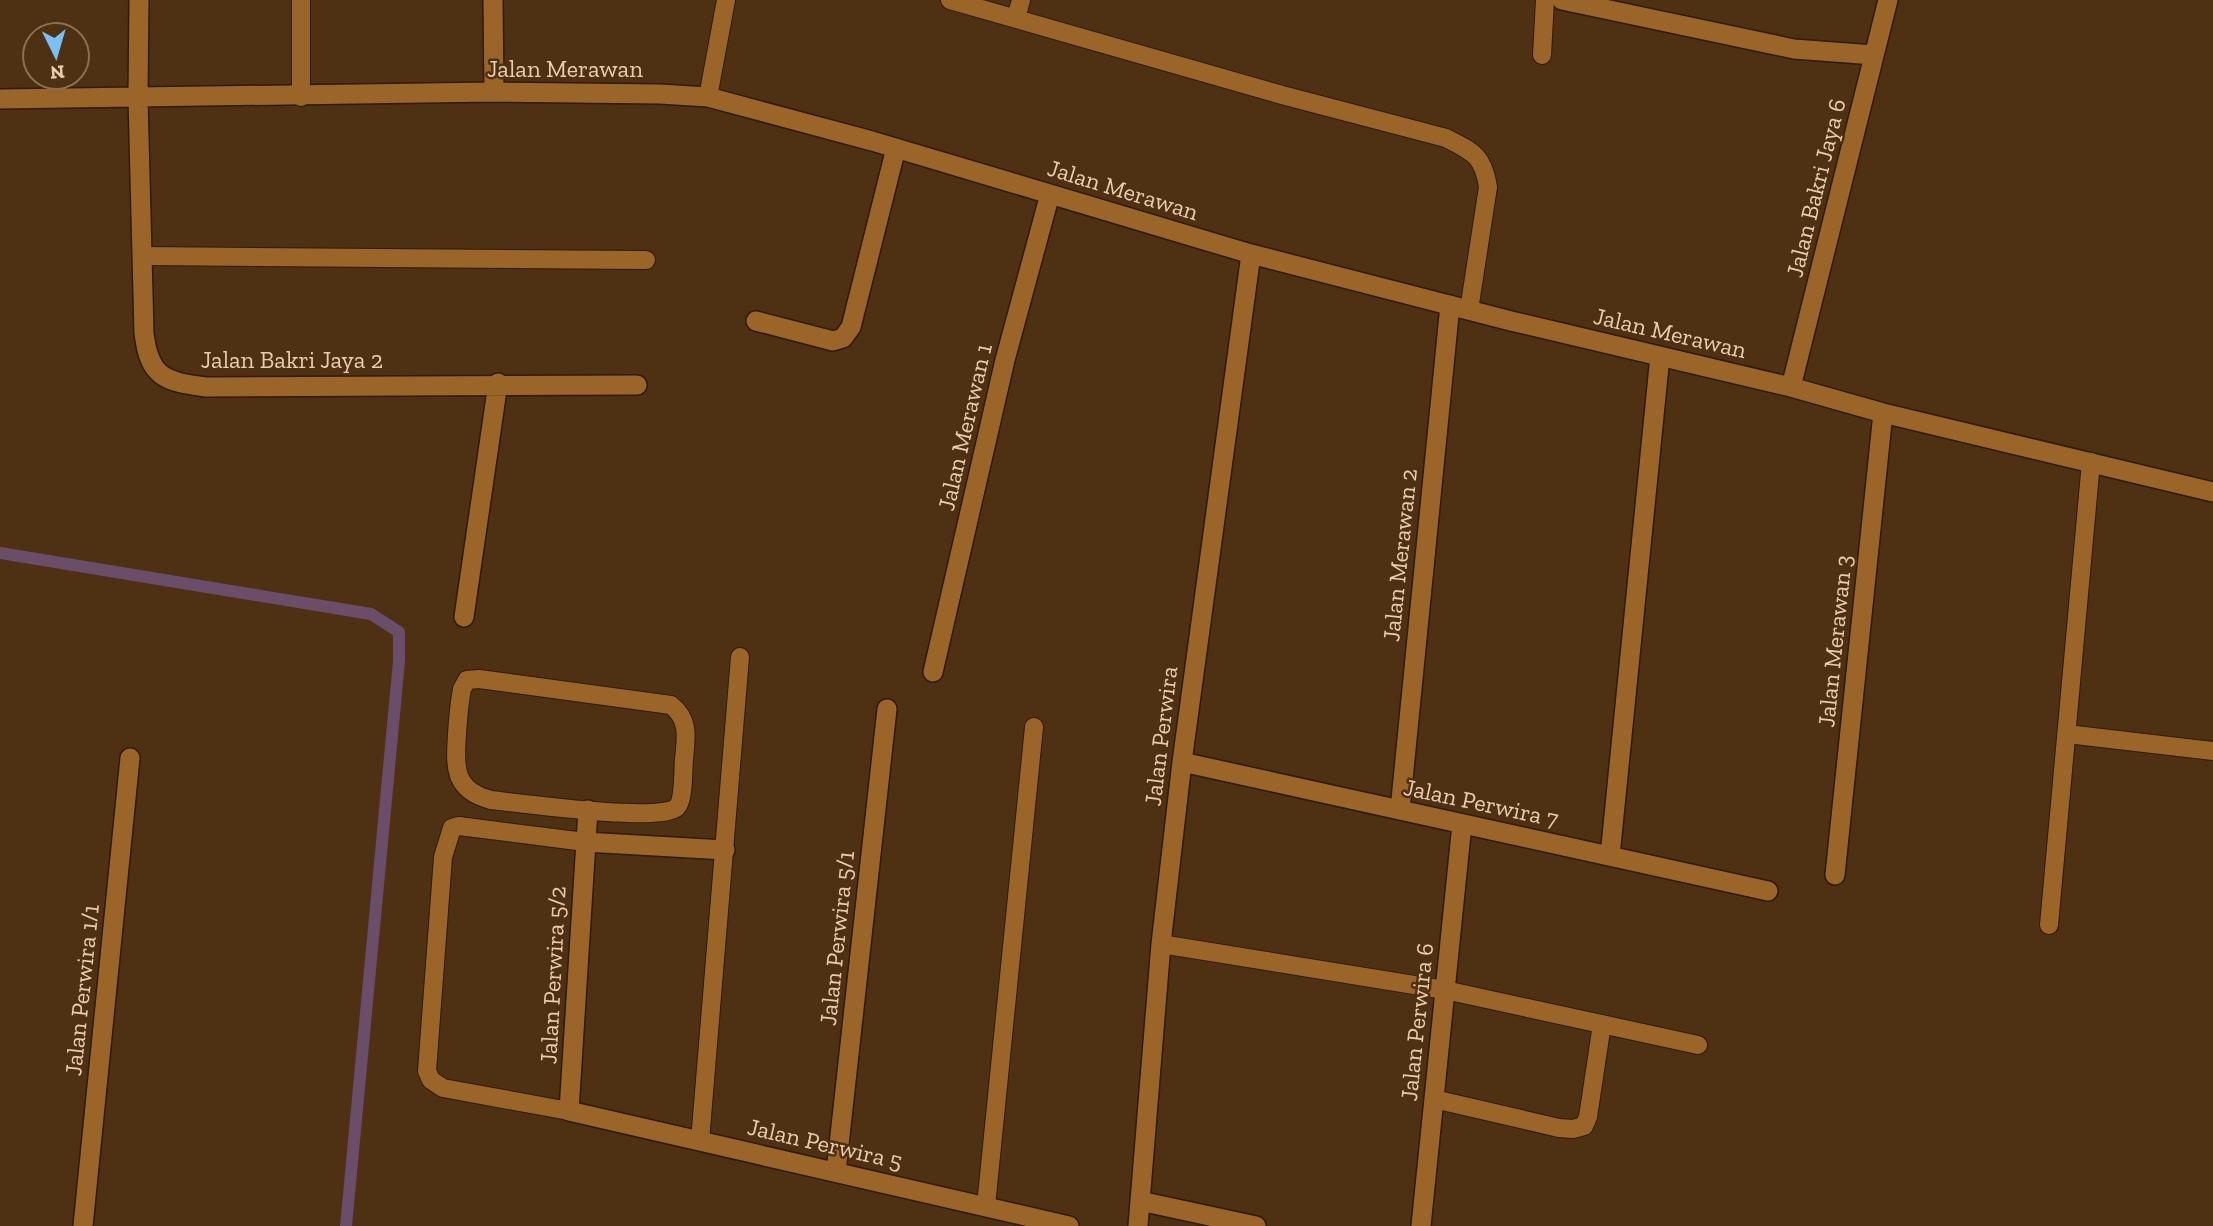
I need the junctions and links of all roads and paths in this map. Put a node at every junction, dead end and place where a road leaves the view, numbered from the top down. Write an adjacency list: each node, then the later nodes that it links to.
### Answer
1 (139, 0): 16 (street, Jalan Bakri Jaya 2)
2 (301, 0): 14 (lane)
3 (493, 0): 13 (street)
4 (726, 0): 15 (lane)
5 (950, 0): 10 (lane)
6 (1021, 0): 10 (lane)
7 (1545, 0): 11 (lane)
8 (1562, 0): 12 (street)
9 (1888, 0): 12 (street, Jalan Bakri Jaya 6)
10 (1016, 18): 23 (lane)
11 (1542, 55)
12 (1874, 55): 28 (street, Jalan Bakri Jaya 6)
13 (494, 92): 14 (street, Jalan Merawan); 15 (street, Jalan Merawan)
14 (301, 97): 16 (street, Jalan Merawan)
15 (708, 97): 18 (street, Jalan Merawan)
16 (138, 98): 17 (street, Jalan Merawan); 21 (street, Jalan Bakri Jaya 2)
17 (0, 99)
18 (896, 148): 19 (street, Jalan Merawan); 24 (street)
19 (1050, 194): 20 (street, Jalan Merawan); 34 (street, Jalan Merawan 1)
20 (1251, 254): 23 (street, Jalan Merawan); 40 (street, Jalan Perwira)
21 (142, 256): 22 (lane); 26 (street, Jalan Bakri Jaya 2)
22 (646, 260)
23 (1459, 308): 25 (street, Jalan Merawan); 42 (street, Jalan Merawan 2)
24 (756, 321)
25 (1660, 356): 28 (street, Jalan Merawan); 46 (street)
26 (498, 383): 27 (street, Jalan Bakri Jaya 2); 32 (street)
27 (637, 384)
28 (1791, 387): 29 (street, Jalan Merawan)
29 (1883, 413): 30 (street, Jalan Merawan); 47 (street, Jalan Merawan 3)
30 (2091, 462): 31 (street, Jalan Merawan); 37 (lane)
31 (2213, 492)
32 (464, 617)
33 (740, 656): 45 (lane)
34 (933, 672)
35 (887, 709): 57 (street, Jalan Perwira 5/1)
36 (1034, 727): 59 (lane)
37 (2067, 734): 38 (lane); 49 (lane)
38 (2213, 751)
39 (130, 758): 60 (street, Jalan Perwira 1/1)
40 (1182, 762): 42 (street, Jalan Perwira 7); 50 (street, Jalan Perwira)
41 (588, 810): 41 (lane); 44 (street, Jalan Perwira 5/2)
42 (1400, 810): 43 (street, Jalan Perwira 7)
43 (1462, 824): 46 (street, Jalan Perwira 7); 51 (street, Jalan Perwira 6)
44 (584, 842): 45 (street); 55 (street, Jalan Perwira 5/2); 55 (lane)
45 (725, 850): 56 (lane)
46 (1610, 856): 48 (street, Jalan Perwira 7)
47 (1835, 875)
48 (1768, 891)
49 (2049, 925)
50 (1161, 944): 51 (lane); 58 (street, Jalan Perwira)
51 (1445, 990): 52 (lane); 54 (street, Jalan Perwira 6)
52 (1602, 1024): 53 (lane); 54 (lane)
53 (1698, 1045)
54 (1434, 1098): 64 (street, Jalan Perwira 6)
55 (569, 1111): 56 (street, Jalan Perwira 5)
56 (700, 1141): 57 (street, Jalan Perwira 5)
57 (836, 1172): 59 (street, Jalan Perwira 5)
58 (1140, 1201): 62 (street, Jalan Perwira); 63 (street)
59 (986, 1206): 61 (street, Jalan Perwira 5)
60 (83, 1226)
61 (1069, 1226)
62 (1138, 1226)
63 (1256, 1226)
64 (1421, 1226)

